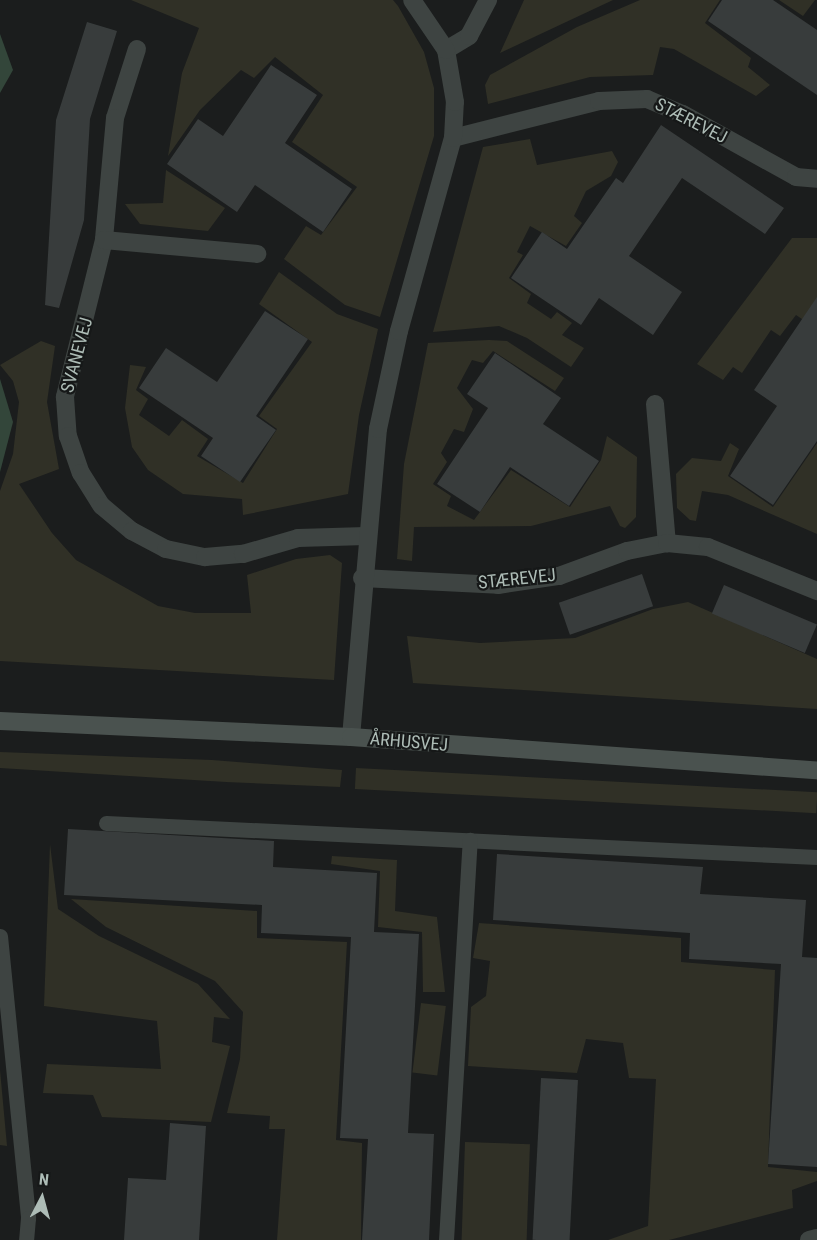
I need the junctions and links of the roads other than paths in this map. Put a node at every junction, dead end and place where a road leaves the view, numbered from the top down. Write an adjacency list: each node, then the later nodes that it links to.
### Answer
1 (412, 0): 4 (street)
2 (488, 0): 4 (street)
3 (137, 49): 7 (street, SVANEVEJ)
4 (446, 50): 5 (street)
5 (453, 138): 6 (street, STÆREVEJ); 10 (street)
6 (817, 179)
7 (104, 240): 8 (street); 10 (street, SVANEVEJ)
8 (257, 254)
9 (655, 404): 11 (street)
10 (366, 536): 12 (street)
11 (667, 543): 12 (street, STÆREVEJ); 13 (street, STÆREVEJ)
12 (362, 578): 15 (street)
13 (817, 591)
14 (0, 721): 15 (street, ÅRHUSVEJ)
15 (351, 737): 16 (street, ÅRHUSVEJ)
16 (817, 770)
17 (106, 823): 18 (lane)
18 (470, 840): 19 (lane); 23 (lane)
19 (817, 857)
20 (0, 936): 22 (lane)
21 (817, 1238): 24 (street)
22 (26, 1240)
23 (446, 1240)
24 (809, 1240)

